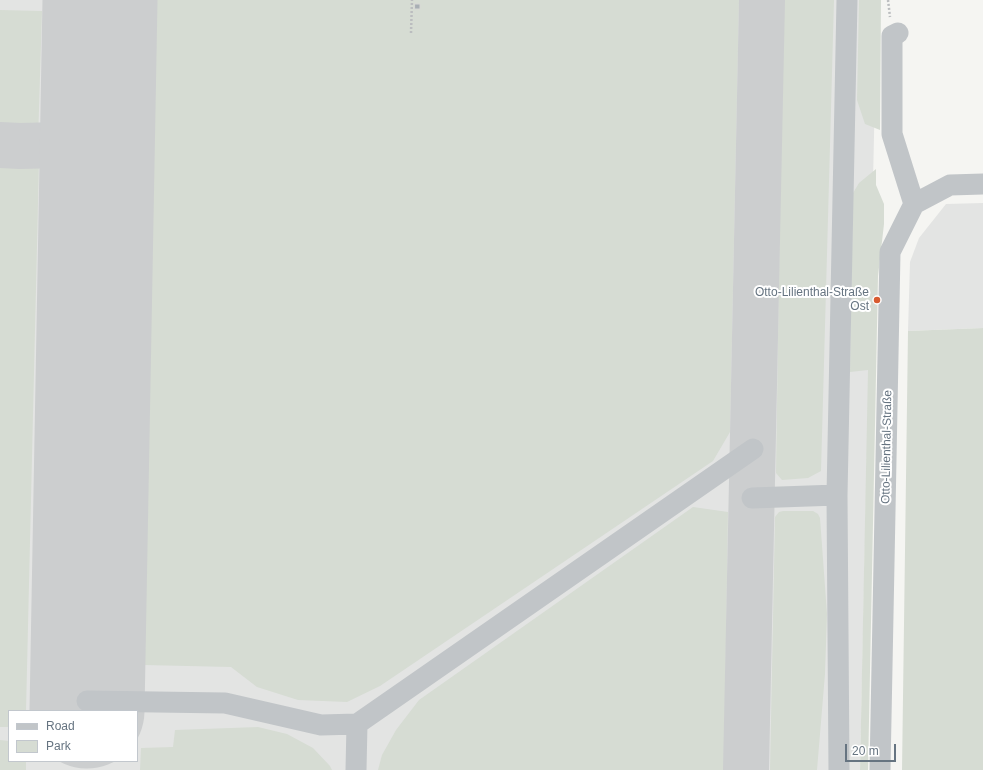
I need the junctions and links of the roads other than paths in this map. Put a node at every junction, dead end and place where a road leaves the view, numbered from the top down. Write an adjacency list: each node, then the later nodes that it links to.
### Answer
1 (847, 0): 6 (street)
2 (898, 33): 4 (street)
3 (983, 184): 4 (street)
4 (914, 204): 12 (street, Otto-Lilienthal-Straße)
5 (753, 449): 9 (street)
6 (837, 495): 7 (street); 11 (street)
7 (752, 498)
8 (87, 701): 9 (street)
9 (357, 724): 10 (street)
10 (356, 770)
11 (839, 770)
12 (880, 770)

